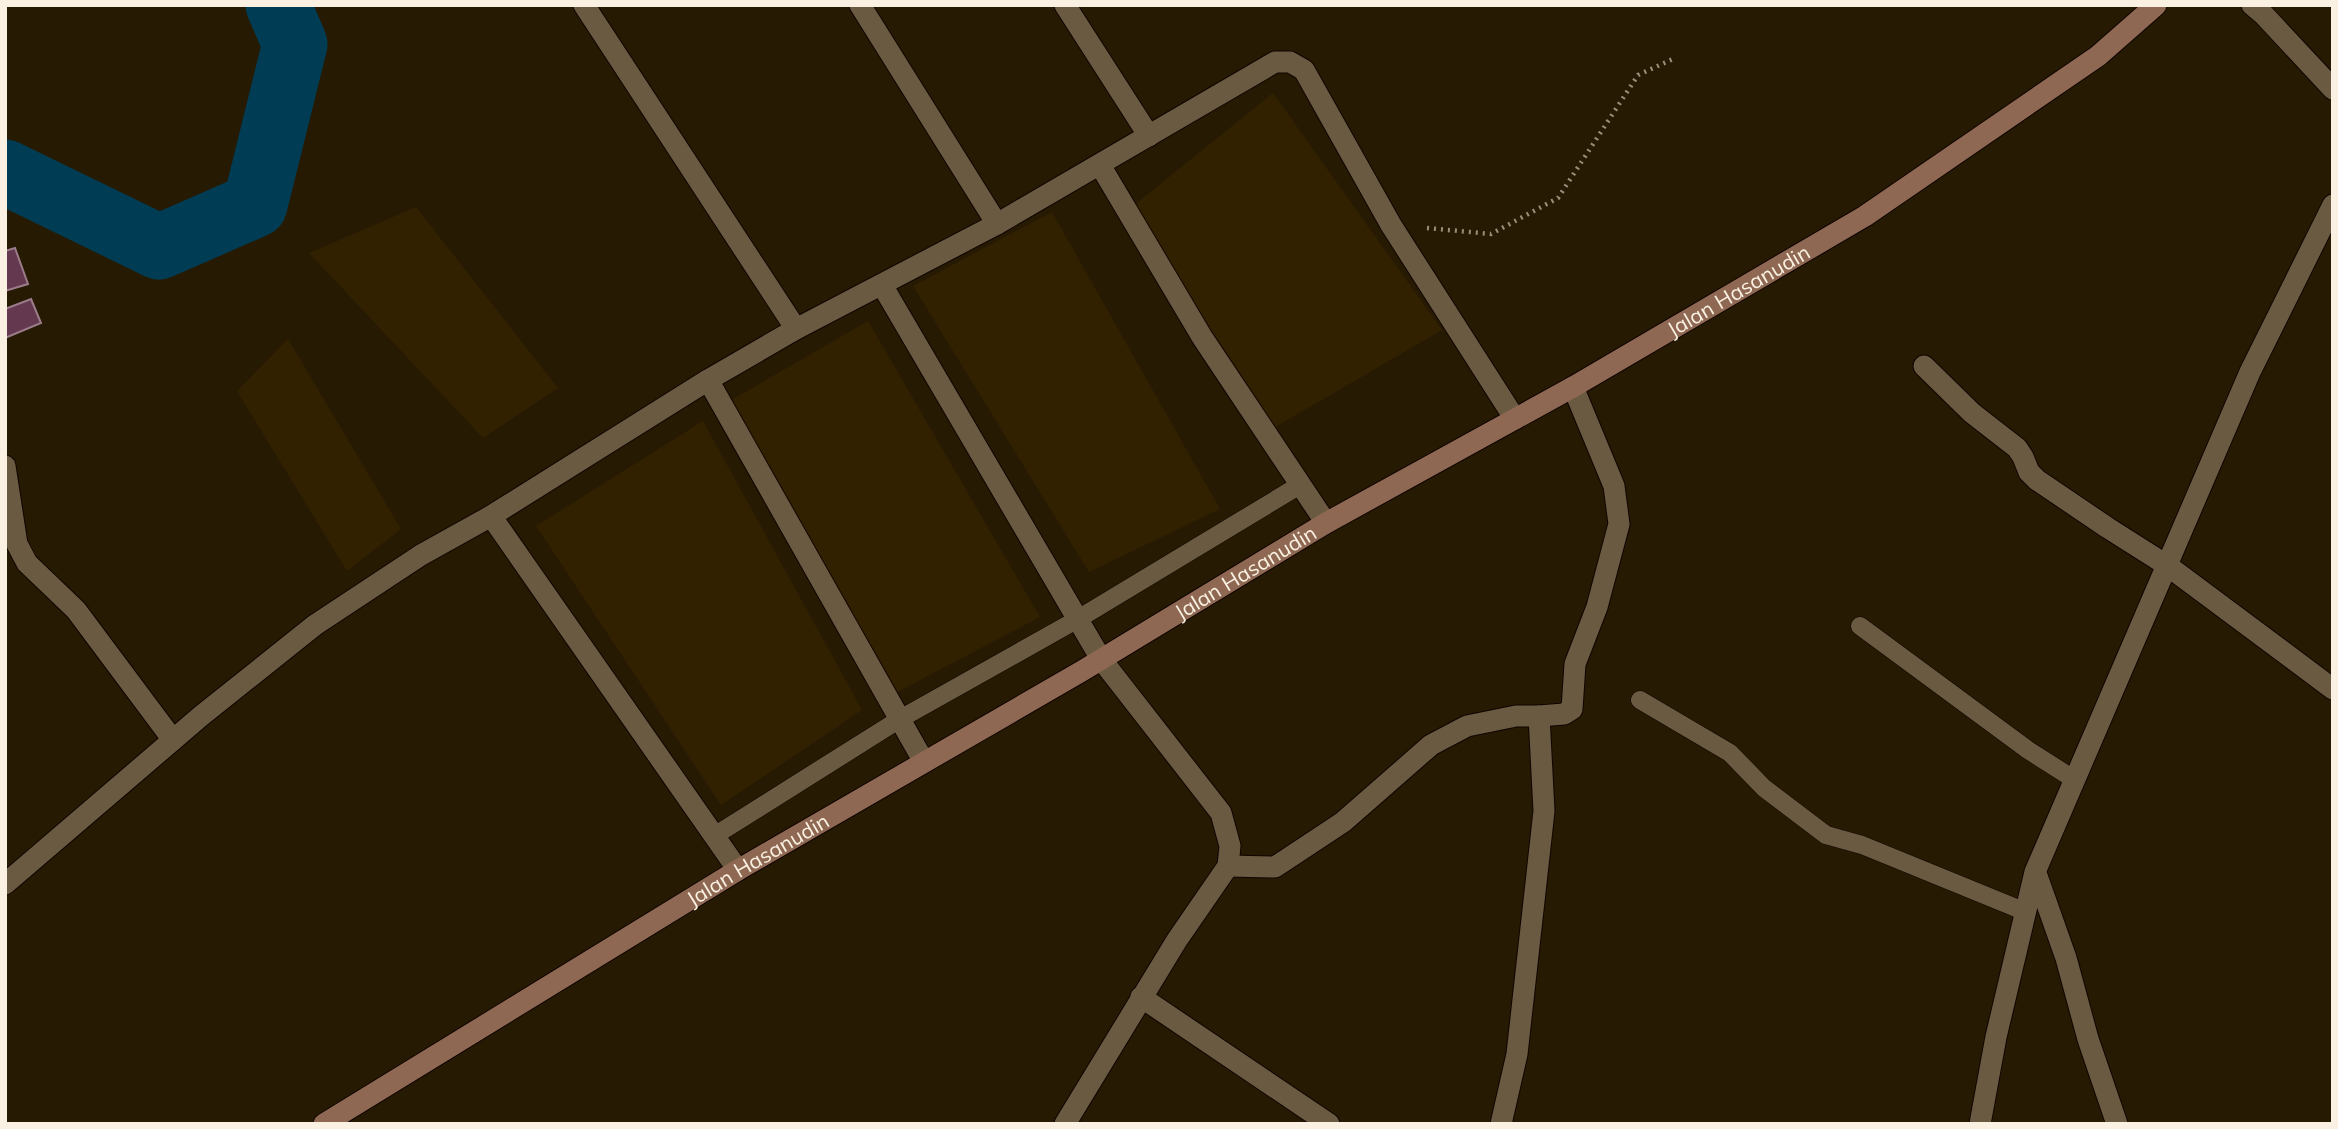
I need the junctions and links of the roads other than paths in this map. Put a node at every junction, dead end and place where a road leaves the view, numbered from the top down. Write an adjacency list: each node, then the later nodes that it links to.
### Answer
1 (584, 5): 12 (street)
2 (860, 5): 10 (street)
3 (1065, 5): 7 (street)
4 (2156, 5): 15 (main road, Jalan Hasanudin)
5 (2252, 5): 6 (street)
6 (2333, 89)
7 (1149, 136): 8 (street); 16 (street)
8 (1100, 165): 10 (street); 18 (street)
9 (2333, 205): 21 (street)
10 (997, 224): 11 (street)
11 (882, 285): 12 (street); 22 (street)
12 (796, 329): 14 (street)
13 (1924, 366): 21 (street)
14 (708, 380): 19 (street); 28 (street)
15 (1573, 387): 16 (main road, Jalan Hasanudin); 27 (street)
16 (1515, 419): 20 (main road, Jalan Hasanudin)
17 (5, 466): 29 (street)
18 (1300, 485): 20 (street); 22 (lane)
19 (491, 516): 29 (street); 32 (street)
20 (1326, 523): 24 (main road, Jalan Hasanudin)
21 (2168, 566): 25 (street); 31 (street)
22 (1078, 619): 24 (street); 28 (lane)
23 (1860, 626): 31 (lane)
24 (1101, 659): 30 (main road, Jalan Hasanudin); 33 (street)
25 (2333, 689)
26 (1640, 700): 37 (lane)
27 (1538, 716): 33 (street); 42 (street)
28 (900, 719): 30 (street); 32 (lane)
29 (173, 740): 36 (street)
30 (924, 762): 34 (main road, Jalan Hasanudin)
31 (2075, 780): 35 (street)
32 (714, 836): 34 (street)
33 (1228, 866): 38 (street)
34 (738, 870): 39 (main road, Jalan Hasanudin)
35 (2035, 872): 37 (street); 44 (street)
36 (5, 884)
37 (2026, 912): 43 (street)
38 (1142, 998): 40 (street); 41 (street)
39 (324, 1124)
40 (1065, 1124)
41 (1329, 1124)
42 (1501, 1124)
43 (1980, 1124)
44 (2117, 1124)

